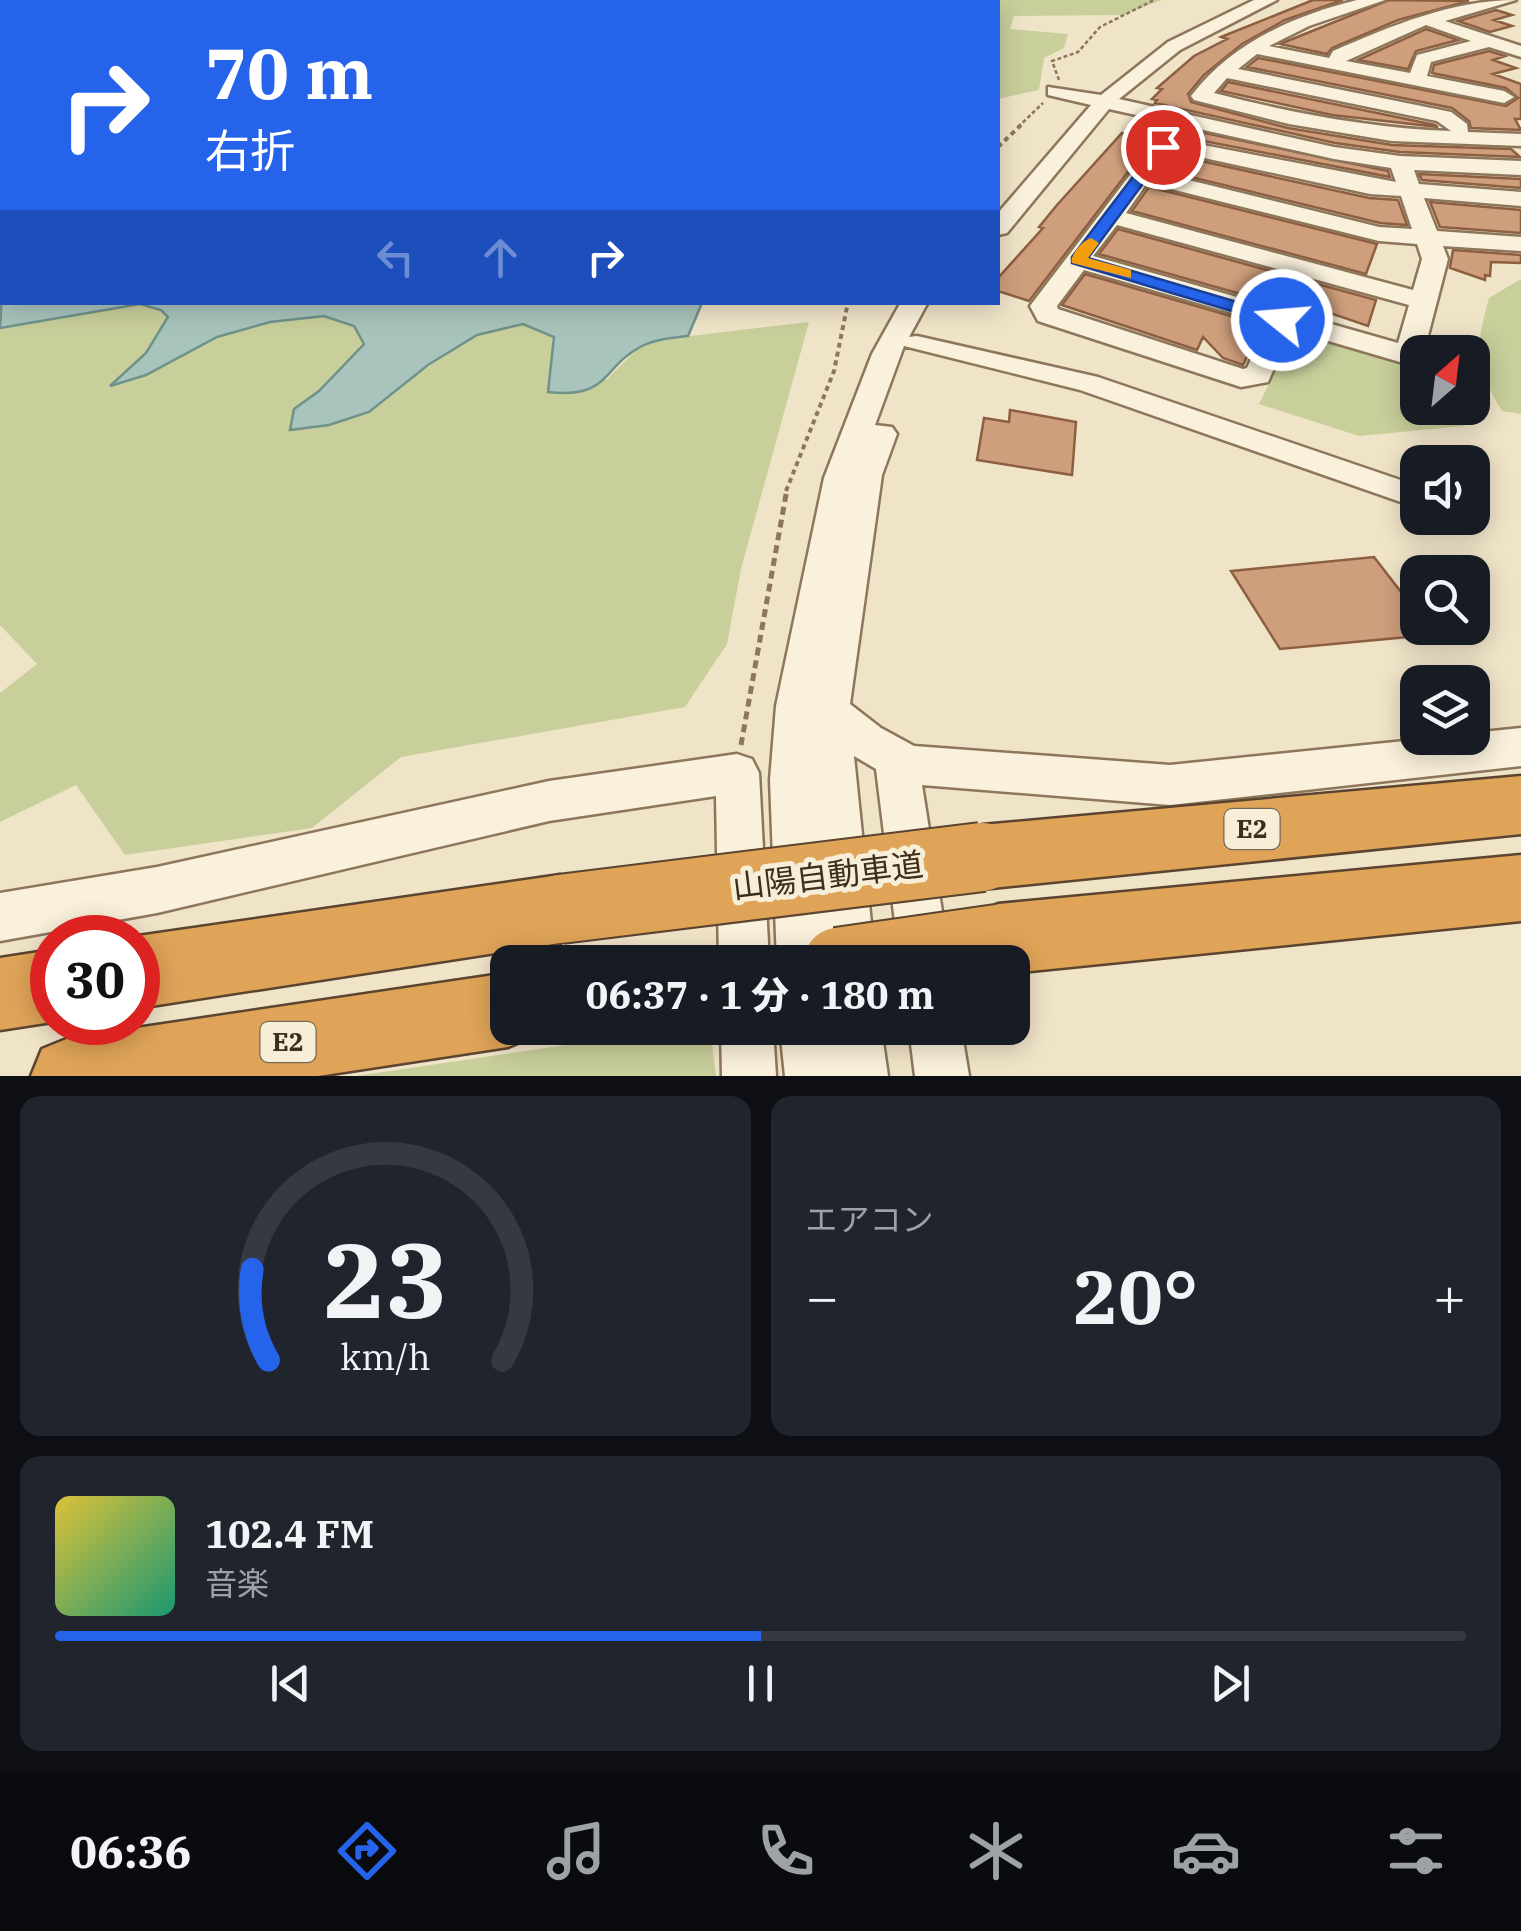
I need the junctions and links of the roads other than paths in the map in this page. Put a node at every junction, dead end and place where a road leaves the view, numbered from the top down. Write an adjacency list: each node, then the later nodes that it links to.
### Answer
1 (1246, 0): 14 (street)
2 (1268, 0): 14 (street)
3 (1375, 0): 5 (street); 8 (street)
4 (1508, 0): 5 (street)
5 (1428, 20): 7 (street); 10 (street)
6 (1521, 33): 7 (street)
7 (1490, 41): 9 (street); 12 (street)
8 (1251, 48): 10 (street); 11 (street)
9 (1521, 52)
10 (1336, 64): 12 (street)
11 (1220, 72): 16 (street); 16 (street)
12 (1417, 80): 15 (street)
13 (1055, 91): 14 (street)
14 (1098, 100): 18 (street); 22 (street); 25 (street)
15 (1521, 111)
16 (1470, 139): 17 (street)
17 (1521, 140)
18 (1400, 163): 19 (street); 21 (street)
19 (1521, 168)
20 (1141, 175): 21 (street); 24 (street); 26 (street)
21 (1414, 193): 23 (street); 26 (street)
22 (1000, 197)
23 (1521, 199)
24 (1111, 216): 28 (street); 29 (street)
25 (1000, 225)
26 (1431, 240): 27 (street); 29 (street)
27 (1521, 244)
28 (1078, 260): 32 (street); 32 (street)
29 (1423, 300): 32 (street)
30 (913, 305): 42 (street)
31 (940, 305): 33 (street)
32 (1282, 320)
33 (917, 344): 34 (street); 35 (street)
34 (1400, 493)
35 (829, 711): 37 (street); 43 (street)
36 (1521, 746): 37 (street)
37 (896, 758): 44 (street)
38 (1521, 805): 46 (highway, 山陽自動車道 / E2, bridge)
39 (1521, 888): 45 (highway, bridge)
40 (0, 917): 41 (street)
41 (743, 945)
42 (801, 945)
43 (849, 945)
44 (923, 945)
45 (962, 945)
46 (160, 969)
47 (30, 989): 48 (highway)
48 (0, 994)
49 (490, 1013): 54 (highway, E2)
50 (748, 1045): 55 (street)
51 (808, 1045): 56 (street)
52 (856, 1045): 57 (street)
53 (937, 1045): 58 (street)
54 (70, 1076)
55 (749, 1076)
56 (812, 1076)
57 (861, 1076)
58 (942, 1076)

